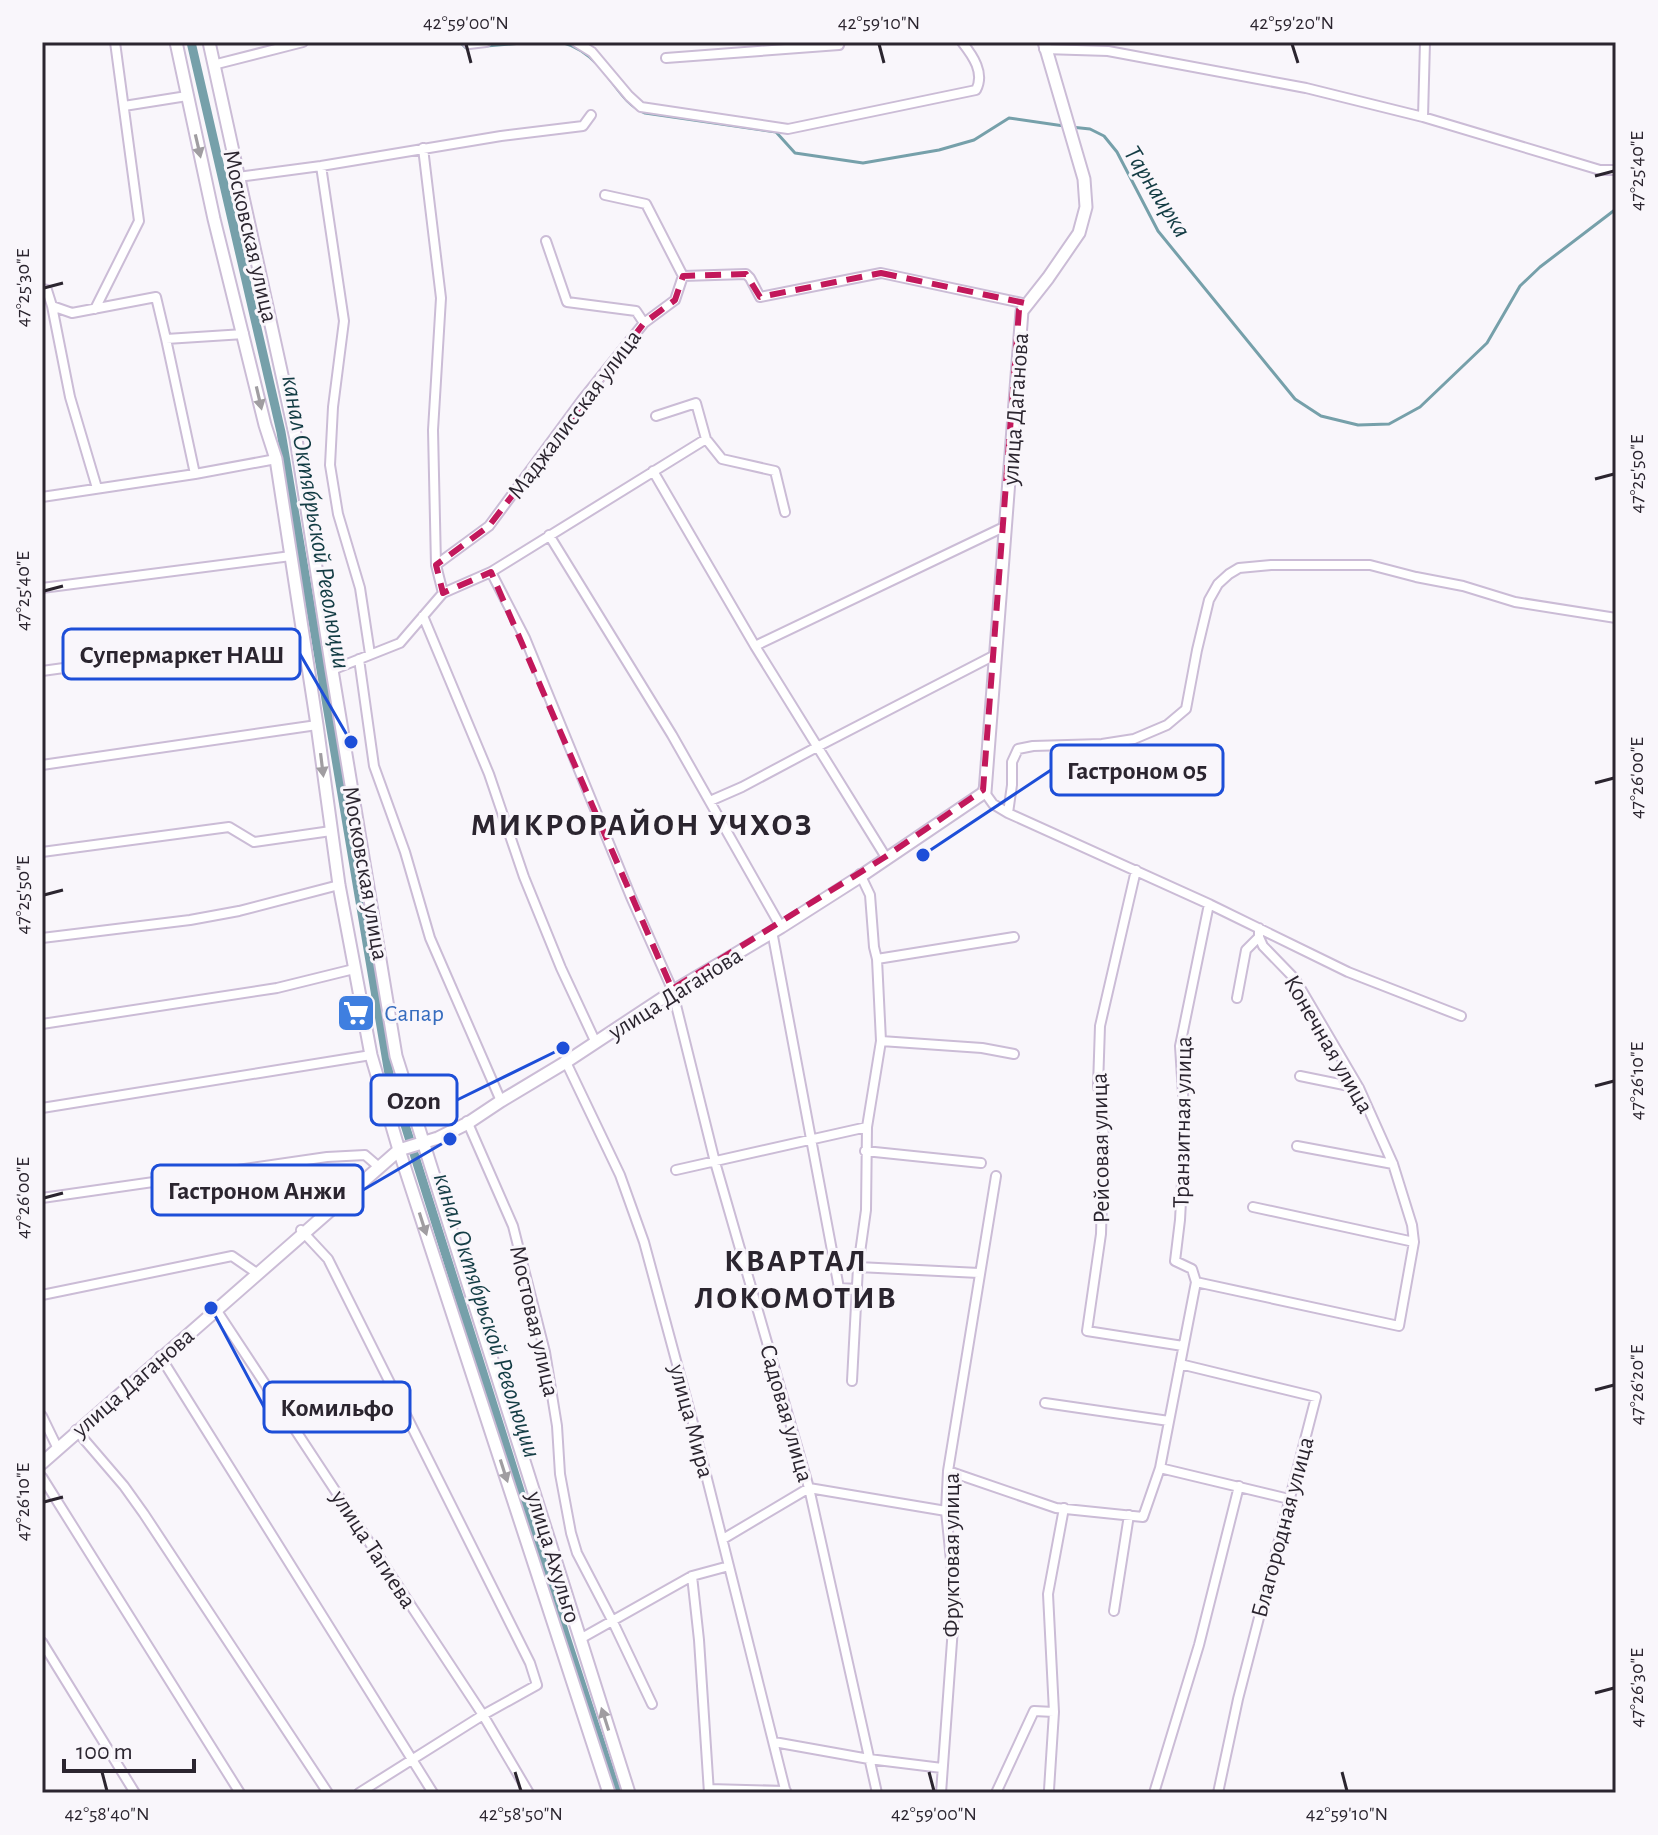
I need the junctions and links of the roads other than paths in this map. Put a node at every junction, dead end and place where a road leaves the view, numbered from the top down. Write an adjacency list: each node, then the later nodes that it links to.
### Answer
1 (115, 42): 15 (street)
2 (176, 42): 14 (main road)
3 (209, 42): 13 (main road, Московская улица)
4 (303, 42): 13 (street)
5 (467, 42): 6 (street)
6 (486, 42)
7 (576, 42): 9 (street)
8 (840, 42): 12 (street)
9 (962, 42)
10 (1425, 42): 17 (street)
11 (1044, 46): 17 (street); 26 (main road, улица Даганова)
12 (666, 58)
13 (213, 65): 21 (main road, Московская улица)
14 (187, 96): 15 (street); 30 (main road, one-way to 30)
15 (124, 106): 28 (street)
16 (591, 115): 18 (street)
17 (1423, 117): 20 (street)
18 (423, 148): 19 (street); 43 (street)
19 (321, 166): 21 (street); 51 (street)
20 (1616, 170)
21 (238, 177): 54 (main road, Московская улица)
22 (605, 195): 24 (street)
23 (546, 241): 29 (street)
24 (683, 276): 26 (street); 29 (street, Маджалисская улица)
25 (42, 289): 27 (street)
26 (1026, 303): 40 (main road, улица Даганова)
27 (52, 306): 28 (street); 37 (street)
28 (95, 309): 31 (street)
29 (644, 323): 43 (street, Маджалисская улица)
30 (244, 334): 31 (street); 34 (main road, one-way to 34)
31 (166, 339): 36 (street)
32 (656, 416): 33 (street)
33 (706, 439): 35 (street); 39 (street)
34 (276, 459): 36 (street); 42 (main road)
35 (653, 471): 41 (street); 50 (street)
36 (195, 474): 37 (street)
37 (97, 488): 38 (street)
38 (42, 497)
39 (785, 512)
40 (1004, 527): 50 (street); 52 (main road, улица Даганова)
41 (549, 535): 44 (street); 60 (street)
42 (291, 556): 45 (street); 49 (main road)
43 (436, 565): 46 (street)
44 (491, 572): 46 (street); 75 (street, Садовая улица)
45 (42, 588)
46 (443, 593): 47 (street)
47 (423, 616): 51 (street); 80 (street)
48 (1616, 618): 61 (street)
49 (304, 635): 55 (street); 56 (main road)
50 (755, 646): 57 (street)
51 (370, 654): 53 (street)
52 (995, 656): 57 (street); 59 (main road, улица Даганова)
53 (359, 659): 54 (street); 86 (street)
54 (332, 670): 90 (main road, Московская улица)
55 (42, 671)
56 (317, 725): 58 (street); 62 (main road, one-way to 62)
57 (817, 747): 60 (street); 64 (street)
58 (42, 765)
59 (984, 791): 61 (street, Конечная улица); 64 (main road, улица Даганова)
60 (710, 801): 69 (street)
61 (1008, 813): 65 (street, Конечная улица)
62 (331, 831): 63 (street); 67 (main road)
63 (42, 852)
64 (886, 858): 66 (main road, улица Даганова)
65 (1136, 870): 68 (street, Конечная улица); 112 (street, Рейсовая улица)
66 (861, 875): 69 (main road, улица Даганова); 73 (street)
67 (339, 885): 72 (street); 74 (main road)
68 (1209, 904): 70 (street, Конечная улица); 108 (street, Транзитная улица)
69 (776, 928): 75 (main road, улица Даганова); 91 (street)
70 (1259, 932): 76 (street); 77 (street); 85 (street, Конечная улица)
71 (1014, 937): 73 (street)
72 (42, 938)
73 (877, 959): 79 (street)
74 (354, 969): 78 (street); 82 (main road)
75 (672, 990): 80 (main road, улица Даганова); 95 (street, Садовая улица)
76 (1237, 998)
77 (1461, 1016)
78 (42, 1024)
79 (881, 1041): 81 (street); 89 (street)
80 (595, 1042): 83 (main road, улица Даганова)
81 (1014, 1054)
82 (371, 1055): 87 (street); 93 (main road)
83 (566, 1061): 86 (main road, улица Даганова); 131 (street, улица Мира)
84 (1300, 1076): 85 (street)
85 (1359, 1088): 97 (street, Конечная улица)
86 (500, 1100): 88 (main road, улица Даганова)
87 (42, 1108)
88 (468, 1122): 90 (main road, улица Даганова); 135 (street, Мостовая улица)
89 (867, 1127): 91 (street); 94 (street)
90 (423, 1140): 93 (main road, улица Даганова); 136 (main road, улица Ахульго)
91 (812, 1140): 95 (street); 109 (street)
92 (1297, 1146): 97 (street)
93 (398, 1147): 98 (main road, улица Даганова); 154 (main road, one-way to 154)
94 (865, 1151): 96 (street); 105 (street)
95 (715, 1162): 99 (street); 126 (street, Садовая улица)
96 (981, 1163)
97 (1393, 1164): 104 (street, Конечная улица)
98 (377, 1166): 101 (street); 103 (main road, улица Даганова)
99 (676, 1170)
100 (996, 1176): 107 (street, Фруктовая улица)
101 (42, 1198)
102 (1253, 1207): 104 (street)
103 (302, 1231): 106 (main road, улица Даганова); 140 (street)
104 (1414, 1242): 108 (street, Конечная улица)
105 (858, 1267): 107 (street); 109 (street)
106 (256, 1273): 110 (street); 111 (main road, улица Даганова)
107 (979, 1273): 123 (street, Фруктовая улица)
108 (1196, 1282): 112 (street)
109 (857, 1289): 115 (street)
110 (42, 1295)
111 (216, 1308): 113 (main road, улица Даганова); 140 (street, улица Тагиева)
112 (1183, 1346): 114 (street)
113 (161, 1357): 119 (main road, улица Даганова); 143 (street)
114 (1180, 1364): 118 (street); 127 (street, Благородная улица)
115 (852, 1381)
116 (1045, 1403): 118 (street)
117 (42, 1416): 120 (street)
118 (1169, 1421): 122 (street)
119 (76, 1431): 120 (main road, улица Даганова); 150 (street)
120 (58, 1448): 121 (main road, улица Даганова)
121 (42, 1462)
122 (1160, 1468): 125 (street); 130 (street)
123 (948, 1471): 128 (street); 129 (street, Фруктовая улица)
124 (42, 1477): 149 (street)
125 (1239, 1486): 127 (street); 159 (street)
126 (809, 1488): 129 (street); 131 (street); 142 (street, Садовая улица)
127 (1289, 1499): 160 (street, Благородная улица)
128 (1064, 1508): 130 (street); 139 (street)
129 (946, 1511): 144 (street, Фруктовая улица)
130 (1129, 1515): 134 (street)
131 (723, 1539): 132 (street, улица Мира)
132 (729, 1566): 133 (street); 141 (street, улица Мира)
133 (692, 1576): 135 (street); 146 (street)
134 (1114, 1611)
135 (613, 1622): 136 (street); 138 (street, Мостовая улица)
136 (580, 1639): 155 (main road, улица Ахульго, one-way to 136)
137 (42, 1642): 148 (street)
138 (652, 1704)
139 (1054, 1712): 145 (street); 158 (street)
140 (483, 1715): 143 (street); 153 (street, улица Тагиева)
141 (774, 1742): 142 (street); 147 (street, улица Мира)
142 (869, 1759): 144 (street); 156 (street, Садовая улица)
143 (413, 1760): 151 (street); 152 (street)
144 (942, 1768): 157 (street, Фруктовая улица)
145 (1049, 1790)
146 (709, 1791): 147 (street)
147 (786, 1792)
148 (135, 1793)
149 (240, 1793)
150 (328, 1793)
151 (359, 1793)
152 (433, 1793)
153 (529, 1793)
154 (609, 1793)
155 (629, 1793)
156 (877, 1793)
157 (941, 1793)
158 (996, 1793)
159 (1154, 1793)
160 (1218, 1793)

